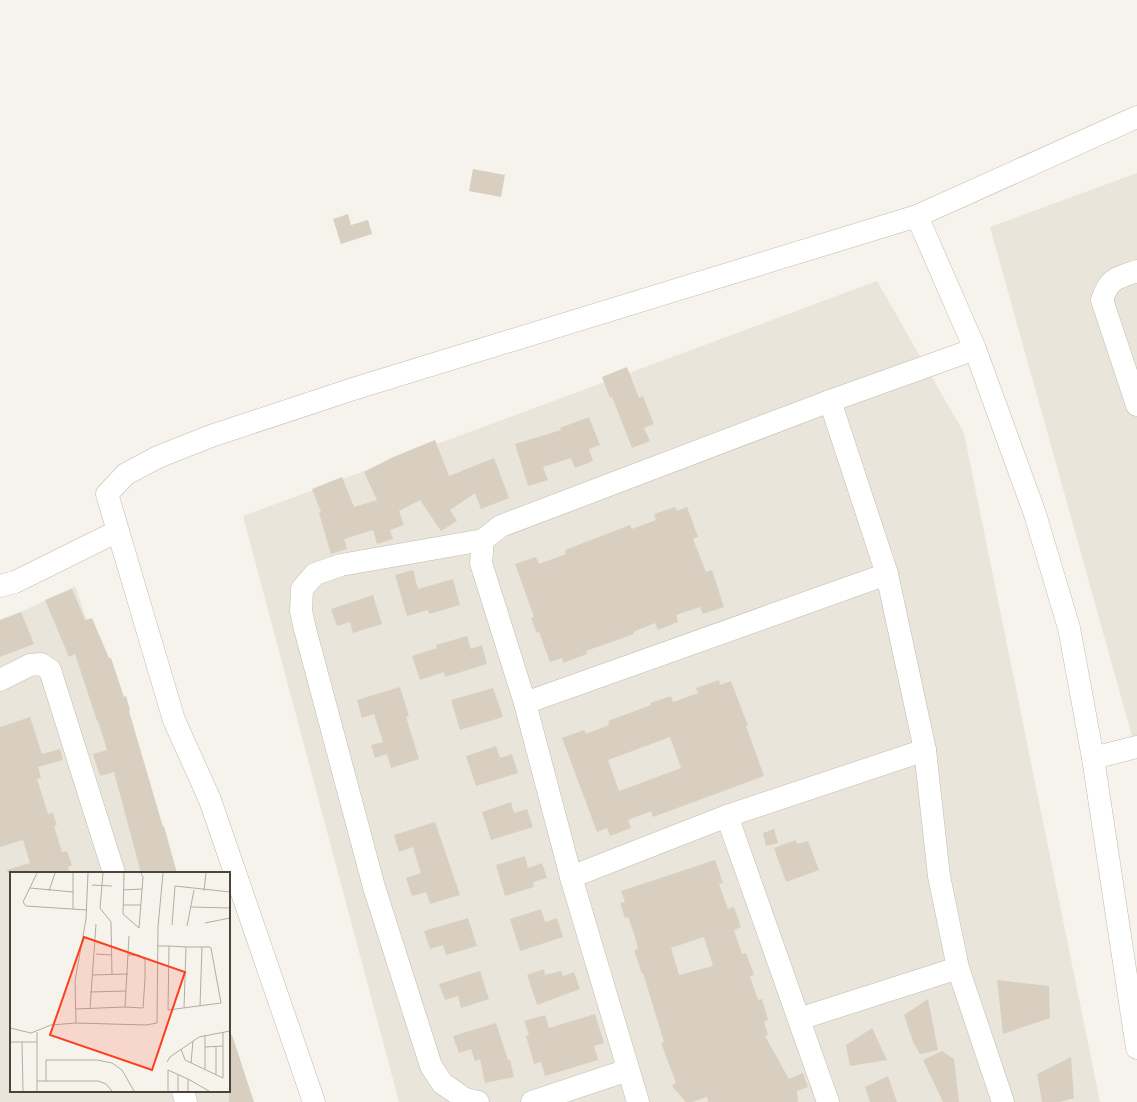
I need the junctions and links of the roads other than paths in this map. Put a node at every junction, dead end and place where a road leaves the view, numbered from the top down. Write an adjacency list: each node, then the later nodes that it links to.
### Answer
1 (1137, 117): 2 (street)
2 (917, 216): 4 (street); 7 (street)
3 (1137, 271): 6 (street)
4 (975, 349): 5 (street); 15 (street)
5 (830, 401): 8 (street); 9 (street)
6 (1137, 405)
7 (118, 531): 10 (street); 25 (street)
8 (483, 540): 12 (street); 26 (street)
9 (887, 574): 12 (street); 14 (street)
10 (0, 586)
11 (0, 680): 17 (street)
12 (525, 703): 18 (street)
13 (1137, 747): 15 (street)
14 (925, 750): 16 (street); 19 (street)
15 (1093, 758): 21 (street)
16 (727, 816): 18 (street); 20 (street)
17 (114, 872)
18 (571, 877): 22 (street)
19 (958, 968): 20 (street); 30 (street)
20 (799, 1019): 29 (street)
21 (1137, 1048)
22 (628, 1070): 27 (street); 28 (street)
23 (183, 1092): 24 (street)
24 (186, 1102)
25 (314, 1102)
26 (478, 1102)
27 (532, 1102)
28 (638, 1102)
29 (828, 1102)
30 (1002, 1102)

